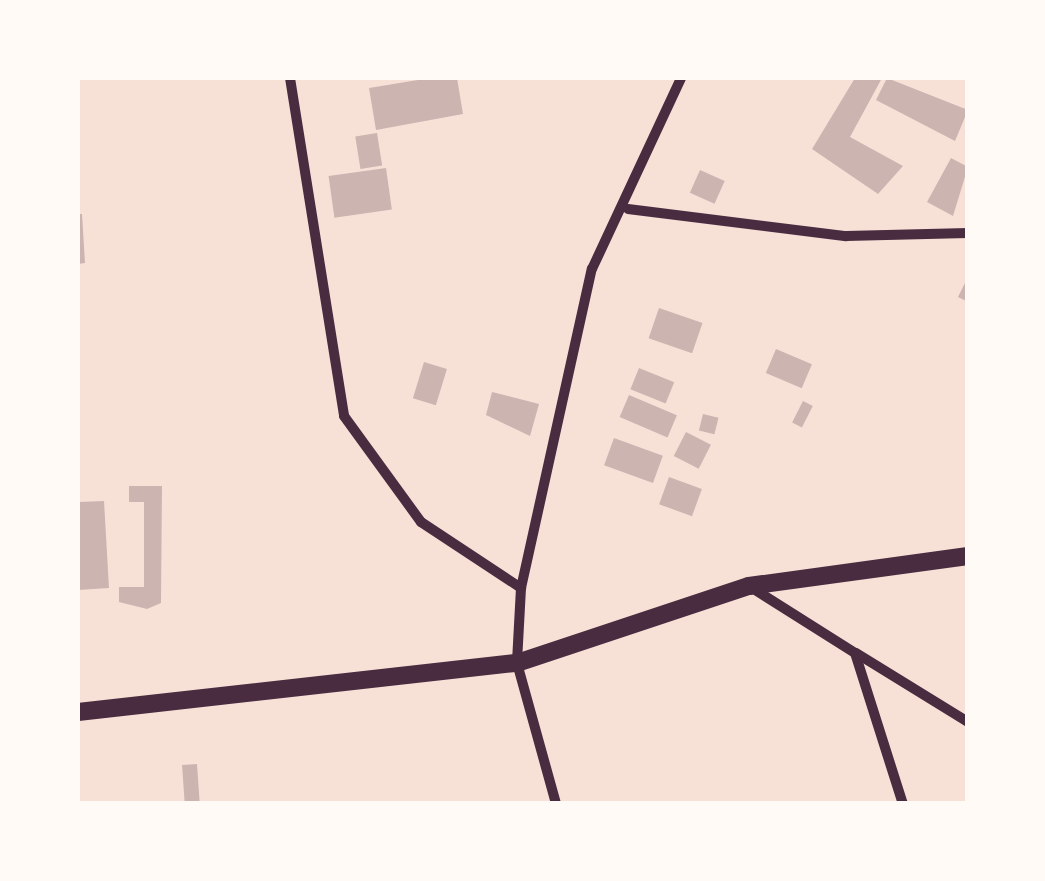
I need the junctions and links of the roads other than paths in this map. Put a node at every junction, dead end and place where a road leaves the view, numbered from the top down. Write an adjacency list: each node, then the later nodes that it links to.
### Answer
1 (290, 78): 7 (street)
2 (681, 78): 3 (street)
3 (628, 209): 4 (street); 7 (street)
4 (968, 233)
5 (968, 556): 6 (street)
6 (748, 586): 8 (street); 9 (street)
7 (521, 588): 9 (street)
8 (855, 653): 11 (street); 13 (street)
9 (517, 663): 10 (street); 12 (street)
10 (78, 712)
11 (968, 722)
12 (556, 804)
13 (903, 804)

